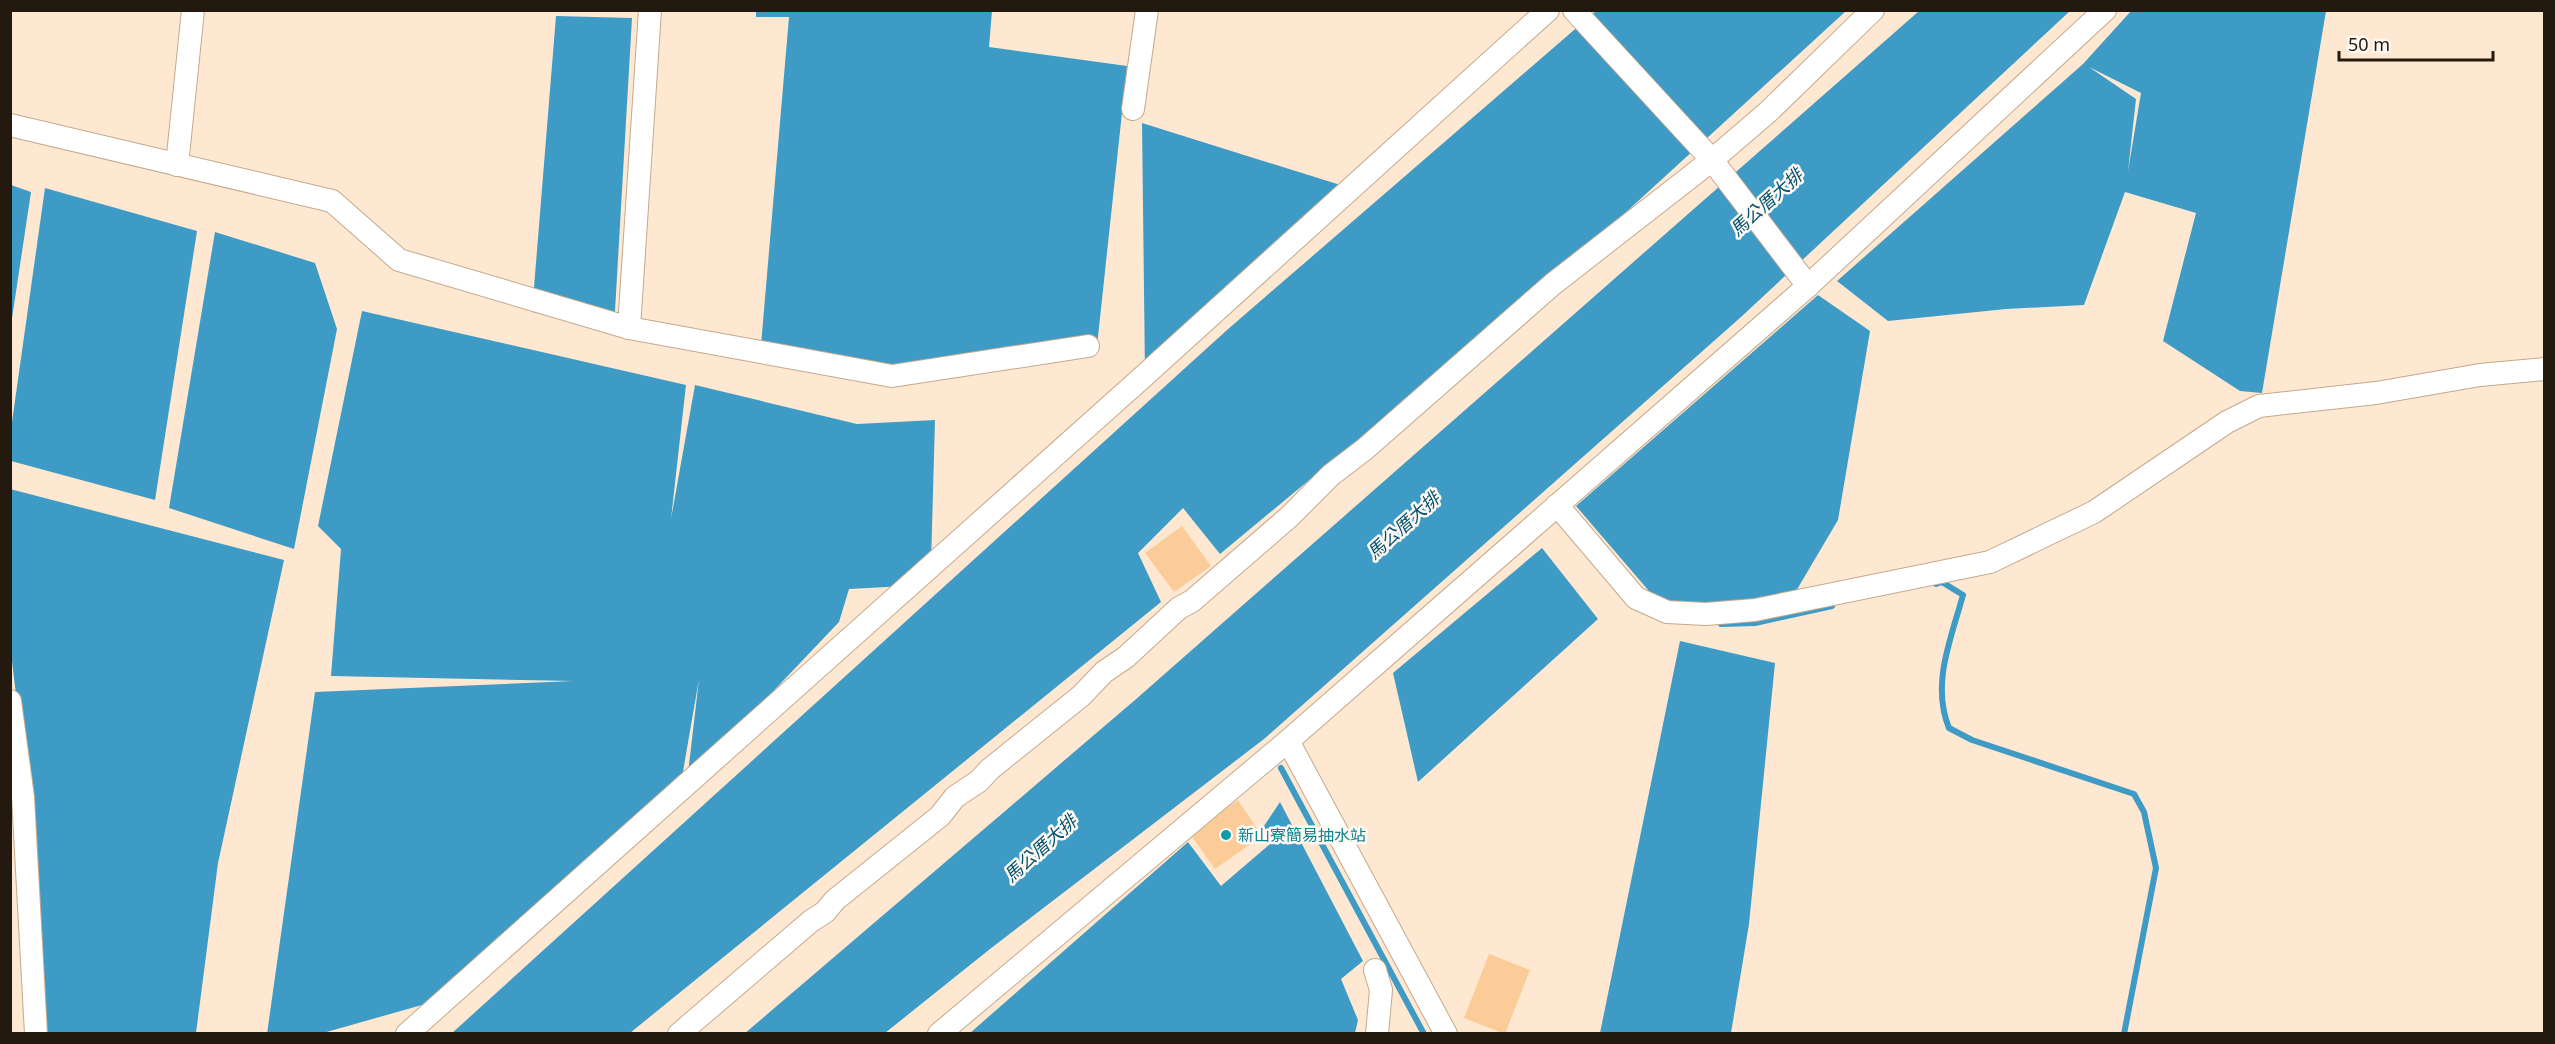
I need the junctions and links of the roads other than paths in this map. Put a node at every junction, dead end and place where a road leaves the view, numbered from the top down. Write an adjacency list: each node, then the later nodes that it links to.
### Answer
1 (193, 10): 11 (street)
2 (650, 10): 13 (street)
3 (1147, 10): 8 (street)
4 (1548, 10): 21 (street)
5 (1574, 10): 10 (street)
6 (1873, 10): 10 (street)
7 (2105, 10): 12 (street)
8 (1133, 109)
9 (10, 125): 11 (street)
10 (1712, 160): 12 (street); 22 (street)
11 (177, 165): 13 (street)
12 (1808, 286): 16 (street)
13 (629, 328): 14 (street)
14 (1088, 346)
15 (2544, 369): 16 (street)
16 (1552, 510): 18 (street)
17 (10, 701): 20 (street)
18 (1288, 741): 23 (street); 25 (street)
19 (1375, 970): 24 (street)
20 (36, 1034)
21 (407, 1034)
22 (679, 1034)
23 (939, 1034)
24 (1377, 1034)
25 (1446, 1034)

